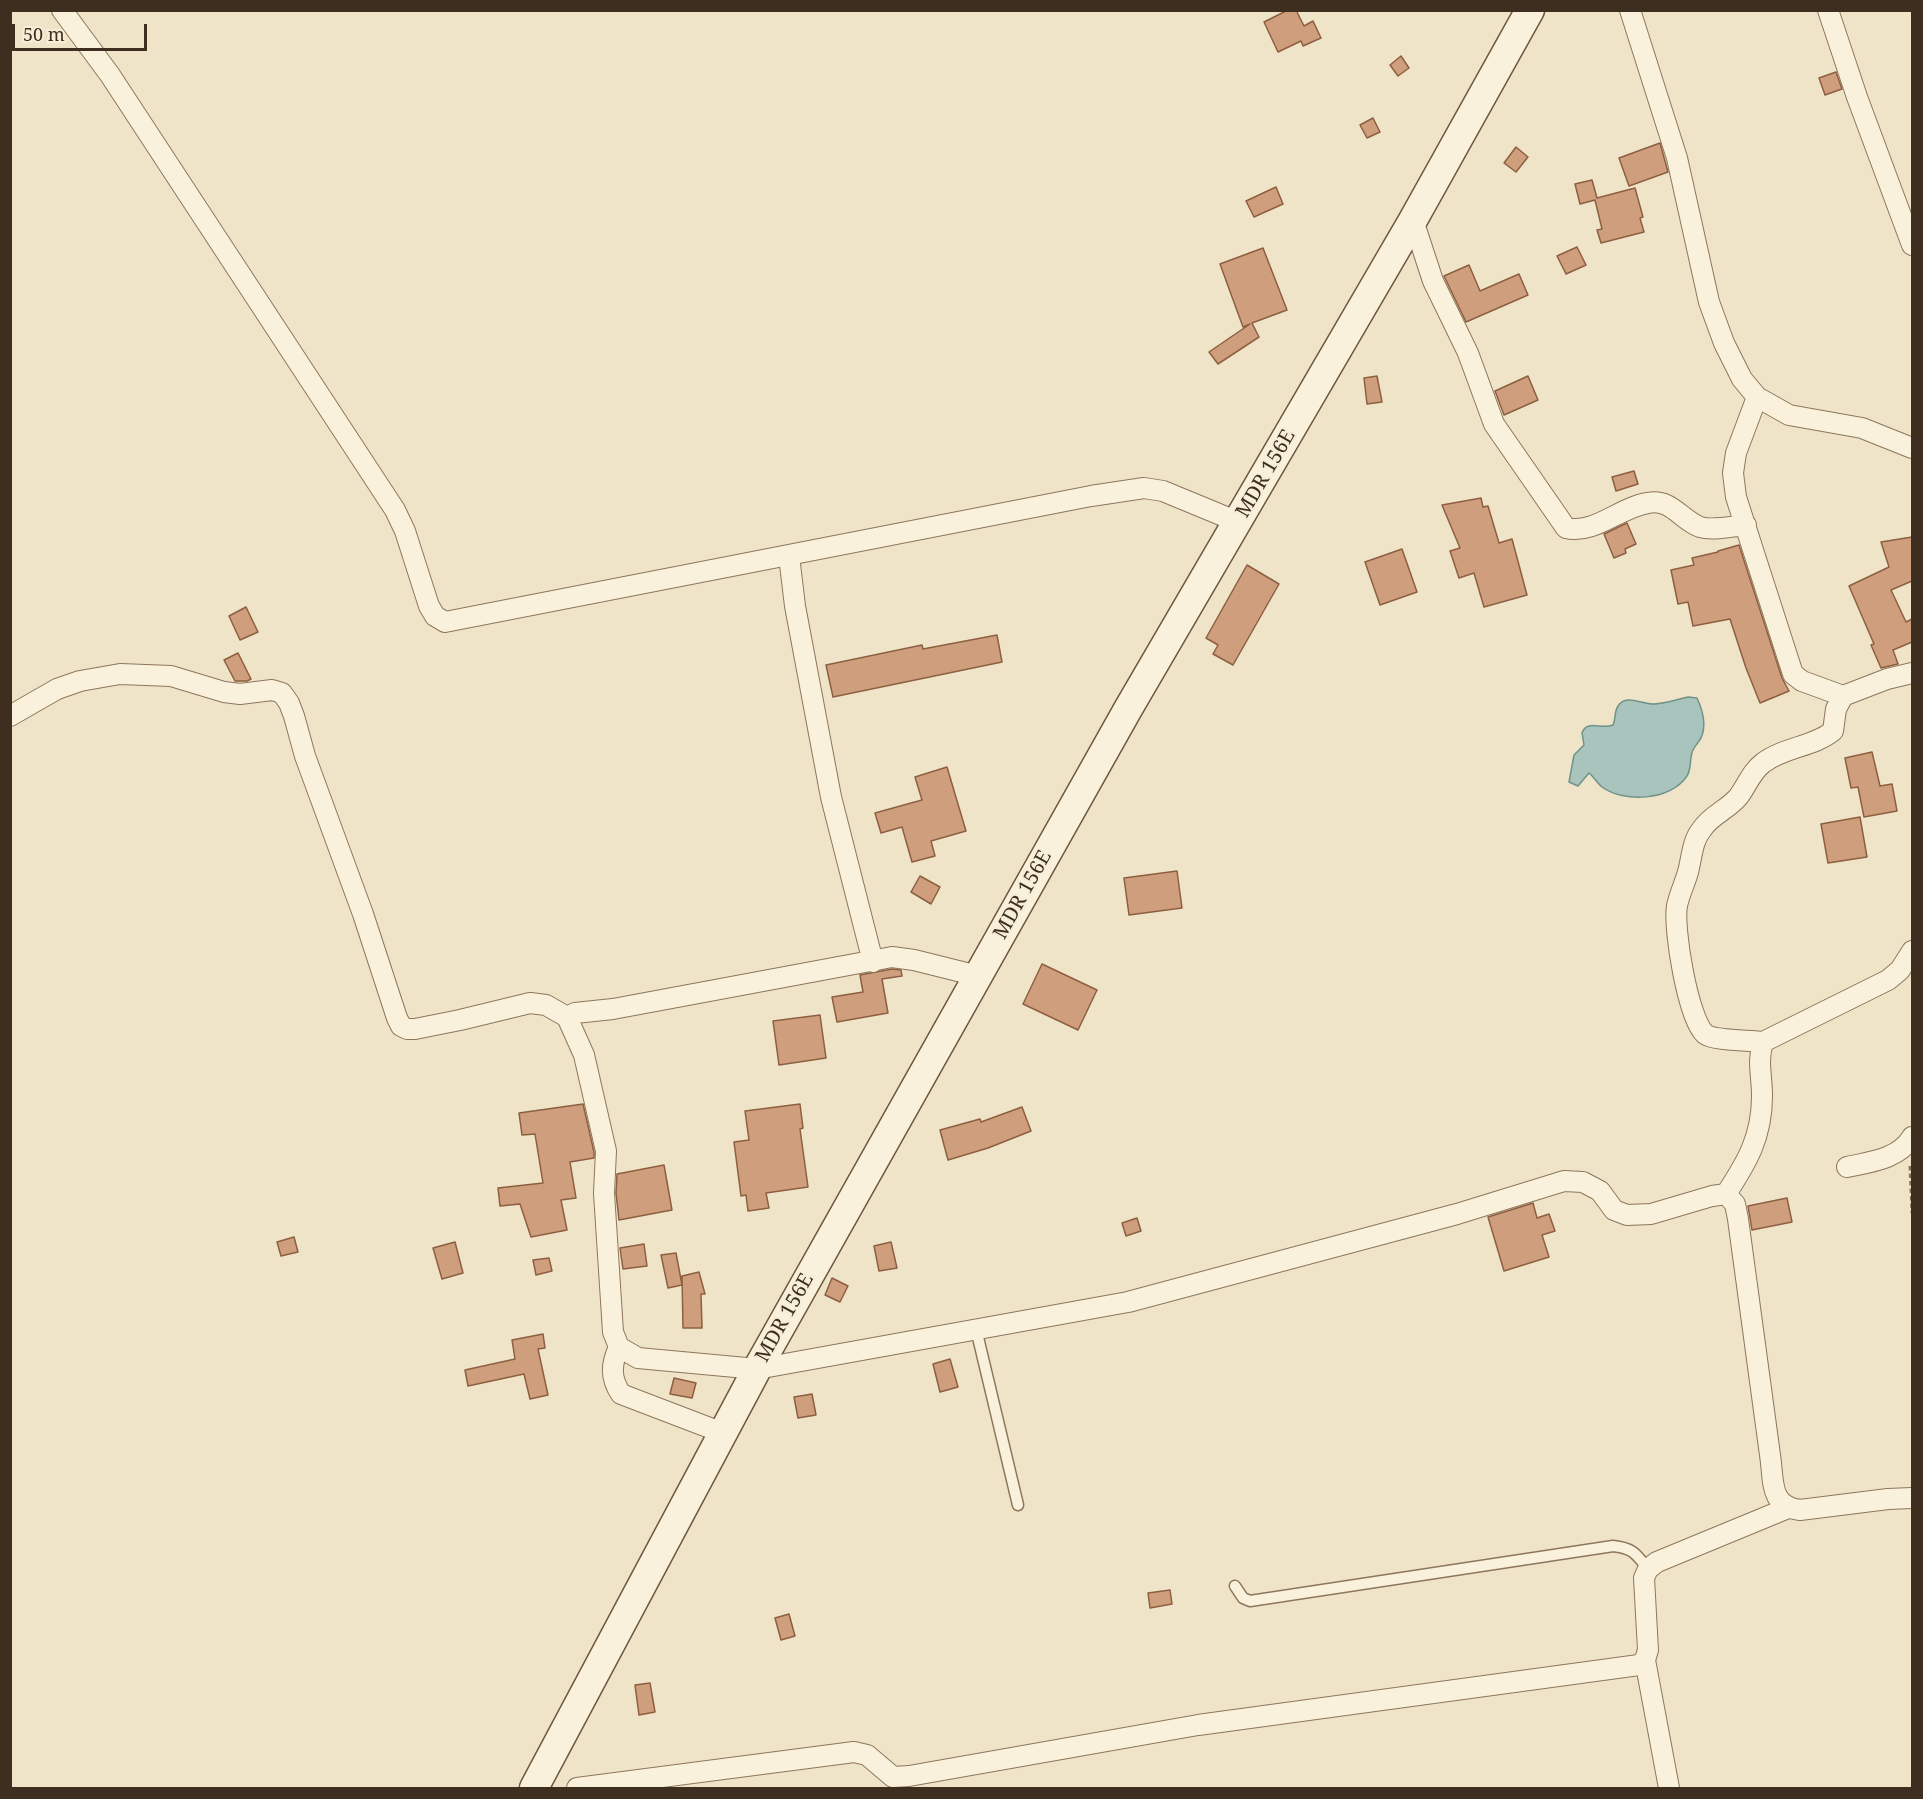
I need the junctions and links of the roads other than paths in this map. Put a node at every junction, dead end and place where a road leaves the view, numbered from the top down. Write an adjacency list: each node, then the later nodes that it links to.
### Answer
1 (62, 10): 11 (street)
2 (1530, 10): 5 (main road, MDR 156E)
3 (1630, 10): 7 (street)
4 (1828, 10): 6 (street)
5 (1413, 220): 9 (main road, MDR 156E); 10 (street)
6 (1912, 245)
7 (1757, 397): 8 (street); 10 (street)
8 (1912, 448)
9 (1238, 522): 11 (street); 17 (main road, MDR 156E)
10 (1746, 525): 13 (street)
11 (789, 556): 16 (street)
12 (1912, 673): 13 (street)
13 (1843, 696): 19 (street)
14 (10, 716): 18 (street)
15 (1912, 951): 19 (street)
16 (873, 962): 17 (street); 18 (street)
17 (978, 976): 25 (main road, MDR 156E)
18 (567, 1017): 24 (street)
19 (1763, 1042): 22 (street)
20 (1910, 1142): 21 (street)
21 (1846, 1167)
22 (1726, 1194): 23 (street); 29 (street)
23 (976, 1329): 25 (street); 28 (lane)
24 (619, 1347): 25 (street); 26 (street)
25 (757, 1369): 26 (main road, MDR 156E)
26 (723, 1433): 33 (main road, MDR 156E)
27 (1912, 1498): 29 (street)
28 (1018, 1505)
29 (1788, 1508): 30 (street)
30 (1648, 1569): 31 (lane); 32 (street)
31 (1235, 1586)
32 (1645, 1660): 34 (street); 35 (street)
33 (534, 1788)
34 (577, 1788)
35 (1669, 1788)

